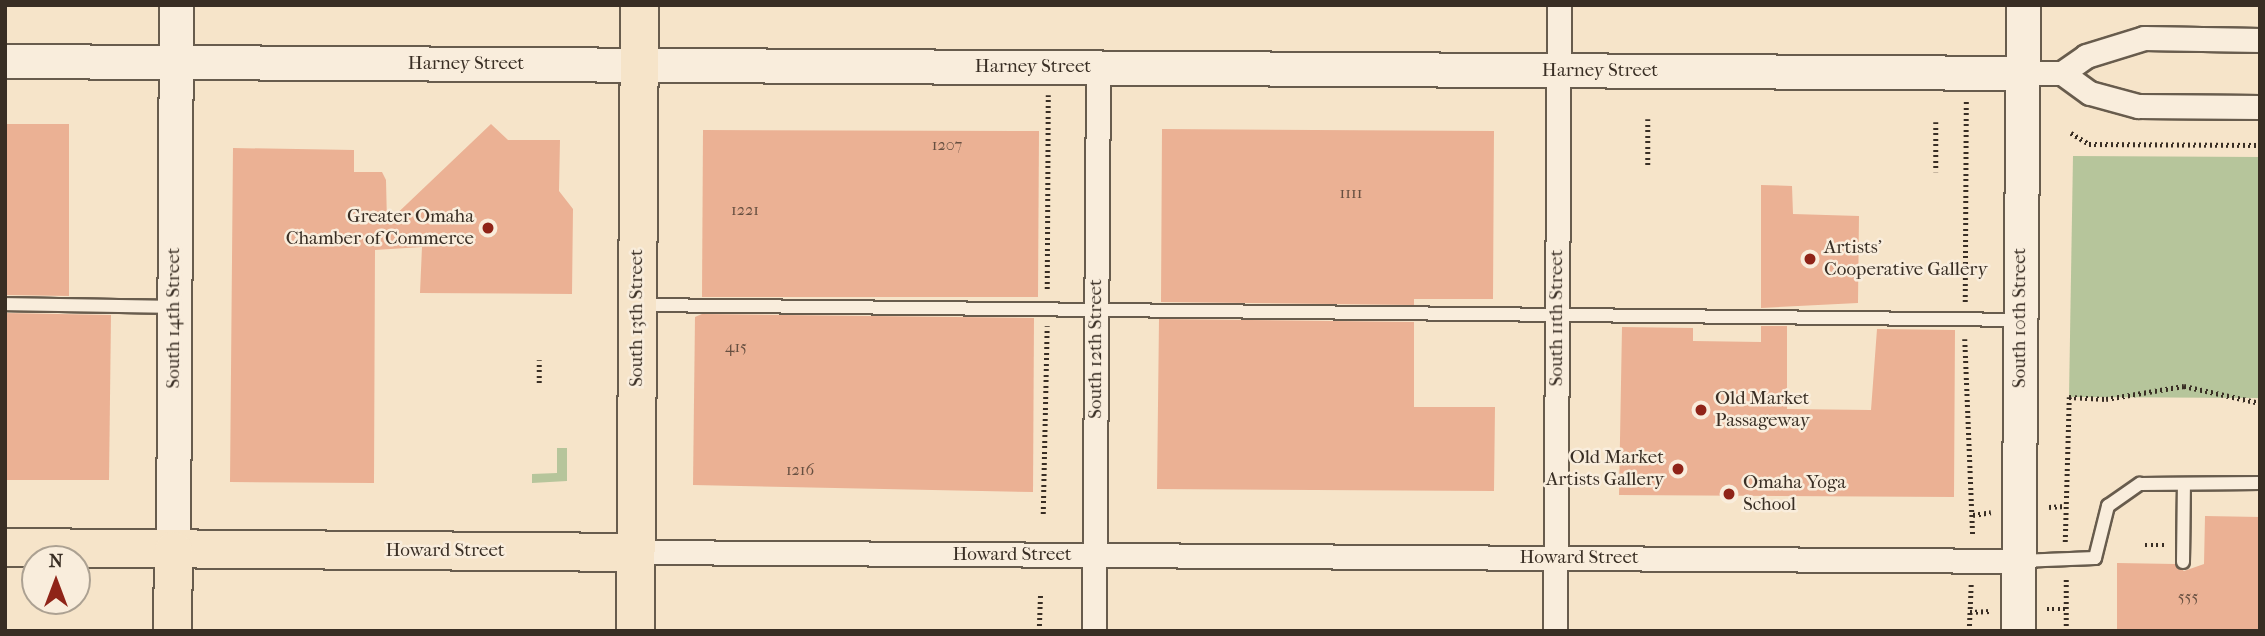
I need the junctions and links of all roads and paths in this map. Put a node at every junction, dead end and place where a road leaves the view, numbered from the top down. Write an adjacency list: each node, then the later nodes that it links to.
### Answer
1 (176, 5): 7 (main road, South 14th Street)
2 (639, 5): 8 (main road, South 13th Street)
3 (1559, 5): 10 (street, South 11th Street)
4 (2023, 5): 11 (main road, South 10th Street)
5 (2260, 40): 12 (street)
6 (5, 61): 7 (main road, Harney Street)
7 (176, 62): 8 (main road, Harney Street); 22 (main road, South 14th Street)
8 (638, 65): 9 (main road, Harney Street); 21 (main road, South 13th Street)
9 (1098, 68): 10 (main road, Harney Street); 23 (street, South 12th Street)
10 (1559, 71): 11 (main road, Harney Street); 24 (street, South 11th Street)
11 (2022, 73): 12 (street, Harney Street); 25 (main road, South 10th Street)
12 (2062, 73): 13 (street)
13 (2260, 107)
14 (1648, 119): 18 (path)
15 (1936, 122): 19 (path)
16 (2071, 133): 17 (path)
17 (2260, 145)
18 (1648, 167)
19 (1937, 172)
20 (5, 304): 22 (lane)
21 (637, 305): 23 (lane); 36 (main road, South 13th Street)
22 (174, 307): 35 (main road, South 14th Street)
23 (1096, 309): 24 (lane); 37 (street, South 12th Street)
24 (1557, 313): 25 (lane); 38 (street, South 11th Street)
25 (2020, 320): 39 (main road, South 10th Street)
26 (539, 360): 27 (path)
27 (539, 383)
28 (2260, 403): 31 (path)
29 (2260, 483): 30 (lane)
30 (2184, 484): 39 (lane); 40 (lane)
31 (2065, 506)
32 (2145, 545): 33 (path)
33 (2167, 545)
34 (5, 547): 35 (main road, Howard Street)
35 (173, 550): 36 (main road, Howard Street); 43 (main road, South 14th Street)
36 (635, 552): 37 (street, Howard Street); 44 (main road, South 13th Street)
37 (1094, 555): 38 (street, Howard Street); 46 (street, South 12th Street)
38 (1555, 558): 39 (street, Howard Street); 47 (street, South 11th Street)
39 (2019, 561): 49 (main road, South 10th Street)
40 (2183, 562)
41 (1040, 594): 45 (path)
42 (1970, 612): 48 (path)
43 (172, 631)
44 (635, 631)
45 (1039, 631)
46 (1094, 631)
47 (1555, 631)
48 (1969, 631)
49 (2018, 631)

